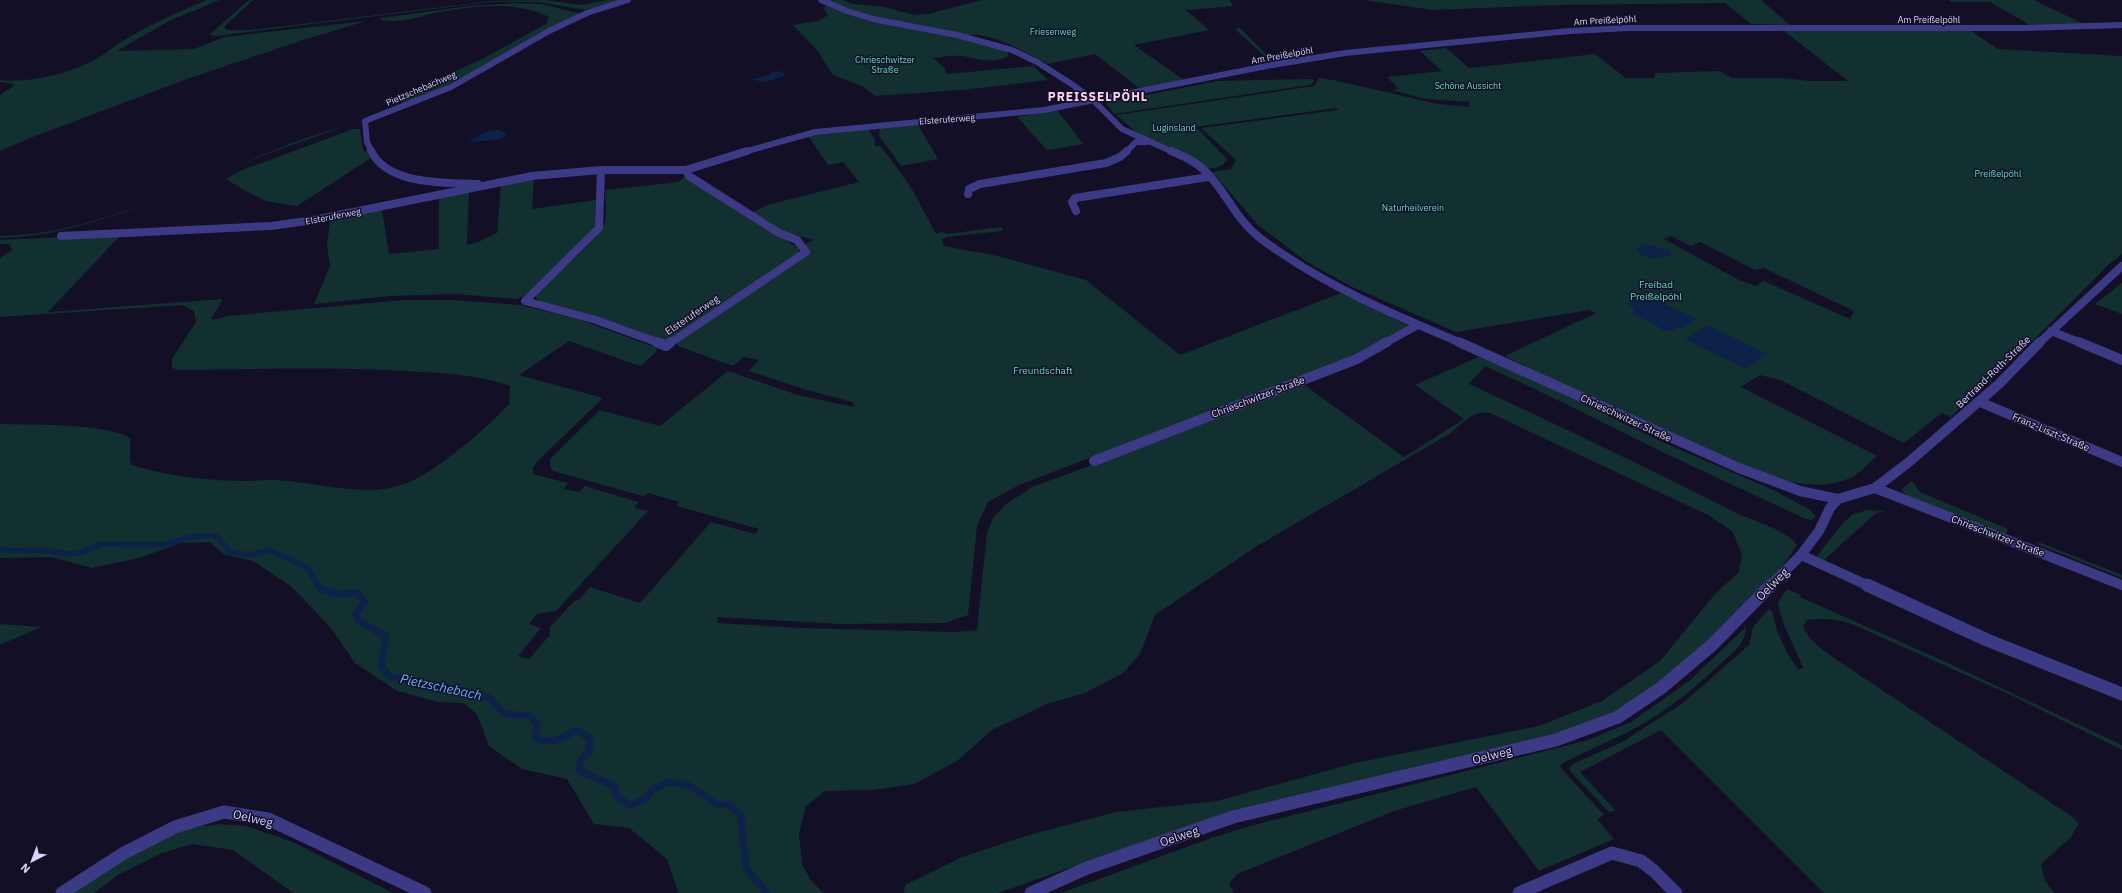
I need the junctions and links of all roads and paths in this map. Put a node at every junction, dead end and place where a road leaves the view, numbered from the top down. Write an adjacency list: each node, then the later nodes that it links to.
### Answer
1 (628, 0): 9 (street, Pietzschebachweg)
2 (820, 0): 4 (street, Chrieschwitzer Straße)
3 (2122, 25): 4 (street, Am Preißelpöhl)
4 (1094, 101): 5 (street, Chrieschwitzer Straße); 7 (street, Elsteruferweg)
5 (1153, 143): 8 (street, Chrieschwitzer Straße); 10 (street)
6 (601, 170): 7 (street, Elsteruferweg); 7 (street, Elsteruferweg); 9 (street, Elsteruferweg)
7 (686, 170)
8 (1208, 176): 11 (street); 14 (street, Chrieschwitzer Straße)
9 (490, 185): 12 (street, Elsteruferweg)
10 (968, 194)
11 (1076, 211)
12 (61, 236)
13 (2120, 269): 15 (street, Bertrand-Roth-Straße)
14 (1418, 325): 18 (street, Chrieschwitzer Straße); 21 (street, Chrieschwitzer Straße)
15 (2051, 331): 16 (street); 17 (street, Bertrand-Roth-Straße)
16 (2122, 360)
17 (1980, 402): 19 (street, Franz-Liszt-Straße); 20 (street, Bertrand-Roth-Straße)
18 (1094, 461)
19 (2122, 462)
20 (1874, 488): 21 (street); 23 (street, Chrieschwitzer Straße)
21 (1838, 499): 22 (street, Oelweg)
22 (1801, 555): 24 (street); 27 (street, Oelweg)
23 (2122, 585)
24 (2122, 694)
25 (62, 893): 26 (street, Oelweg)
26 (425, 893)
27 (1031, 893)
28 (1519, 893): 29 (street)
29 (1676, 893)

